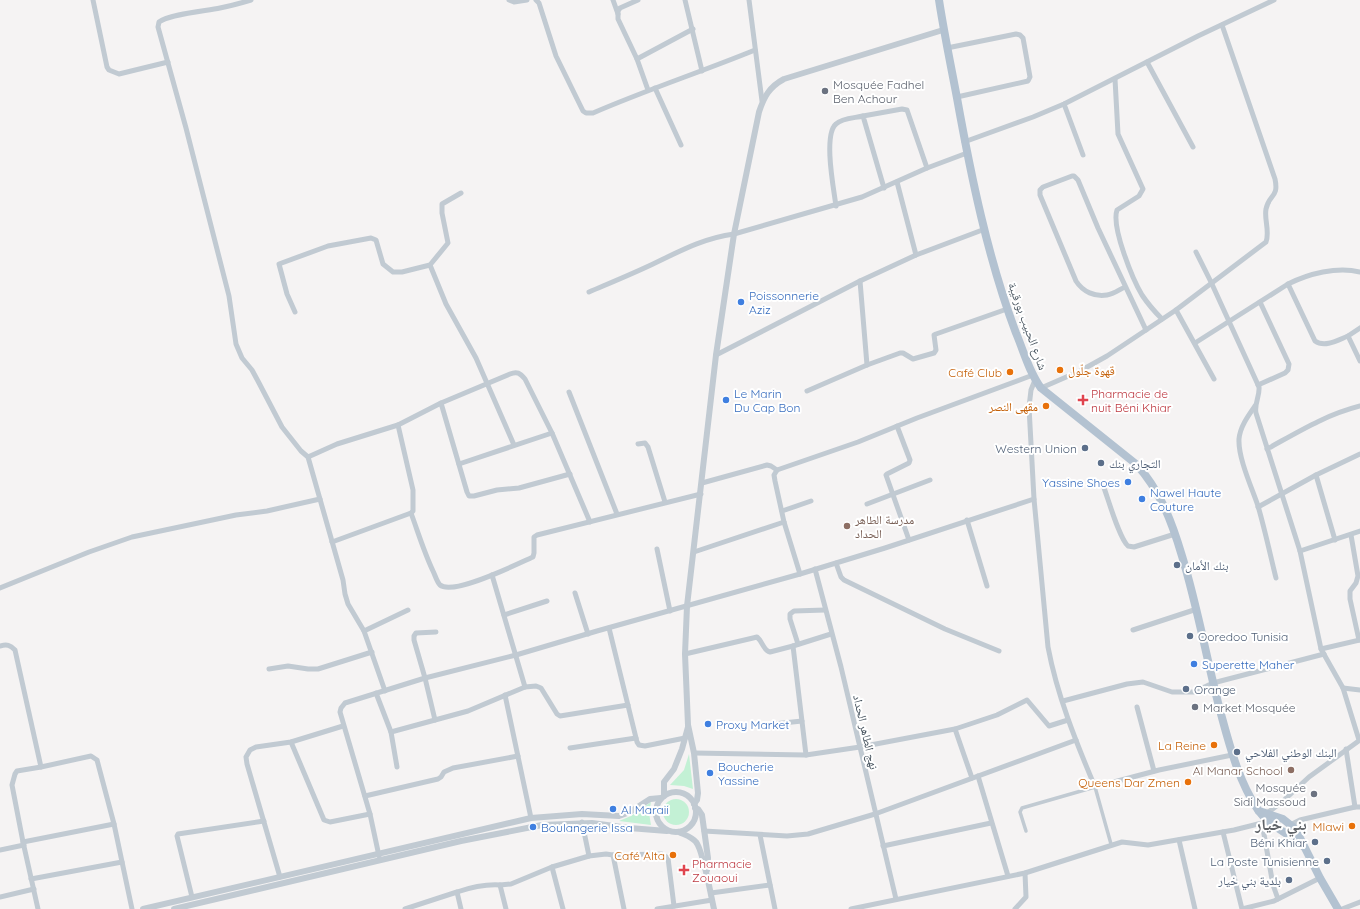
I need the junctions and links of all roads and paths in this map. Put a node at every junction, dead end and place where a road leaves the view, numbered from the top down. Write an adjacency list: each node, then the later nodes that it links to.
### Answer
1 (93, 0): 19 (street)
2 (251, 0): 19 (street)
3 (509, 0): 4 (street)
4 (527, 0)
5 (536, 0): 24 (street)
6 (613, 0): 12 (street)
7 (638, 0): 12 (street)
8 (685, 0): 14 (street)
9 (749, 0): 17 (street)
10 (939, 0): 15 (main road, شارع الحبيب بورقيبة)
11 (1274, 0): 13 (street)
12 (618, 14): 18 (street)
13 (1222, 25): 20 (street); 46 (street)
14 (693, 29): 18 (street); 21 (street)
15 (943, 30): 16 (main road, شارع الحبيب بورقيبة); 26 (street)
16 (947, 48): 25 (main road, شارع الحبيب بورقيبة); 25 (street)
17 (755, 50): 21 (street); 26 (street)
18 (637, 59): 24 (street)
19 (168, 62): 80 (street)
20 (1147, 62): 22 (street); 31 (street)
21 (702, 71): 23 (street)
22 (1115, 79): 27 (street); 54 (street)
23 (654, 88): 24 (street); 30 (street)
24 (648, 90)
25 (957, 97): 29 (main road, شارع الحبيب بورقيبة)
26 (762, 101): 40 (street)
27 (1064, 104): 29 (street); 33 (street)
28 (863, 116): 34 (street); 36 (street); 38 (street)
29 (964, 142): 32 (main road, شارع الحبيب بورقيبة)
30 (681, 145)
31 (1193, 147)
32 (966, 153): 34 (street); 39 (main road, شارع الحبيب بورقيبة)
33 (1082, 155)
34 (926, 168): 35 (street)
35 (897, 182): 36 (street); 42 (street)
36 (884, 188): 38 (street)
37 (461, 193): 43 (street)
38 (836, 206): 40 (street)
39 (985, 229): 42 (street); 51 (main road, شارع الحبيب بورقيبة)
40 (734, 234): 49 (street); 60 (street)
41 (1196, 252): 46 (street)
42 (916, 255): 45 (street)
43 (430, 265): 53 (street); 65 (street)
44 (1360, 272): 47 (street)
45 (860, 280): 60 (street); 62 (street)
46 (1211, 282): 52 (street); 55 (street)
47 (1288, 284): 50 (street); 58 (street)
48 (1125, 287): 48 (street); 57 (street)
49 (588, 292)
50 (1260, 302): 55 (street); 66 (street)
51 (1007, 309): 62 (street); 63 (main road, شارع الحبيب بورقيبة)
52 (1176, 310): 54 (street); 59 (street)
53 (295, 312)
54 (1162, 319): 57 (street)
55 (1228, 321): 59 (street); 66 (street)
56 (1360, 328): 58 (street)
57 (1146, 330): 67 (street)
58 (1348, 336): 61 (street)
59 (1195, 343): 64 (street)
60 (716, 355): 86 (street)
61 (1360, 361)
62 (867, 365): 68 (street)
63 (1034, 378): 67 (main road, شارع الحبيب بورقيبة); 74 (street); 92 (street)
64 (1214, 379)
65 (488, 384): 70 (street); 75 (street); 77 (street)
66 (1258, 385): 71 (street)
67 (1041, 388): 104 (main road, شارع الحبيب بورقيبة)
68 (807, 391)
69 (569, 392): 99 (street)
70 (441, 403): 73 (street); 81 (street)
71 (1255, 406): 78 (street); 96 (street)
72 (1360, 406): 78 (street)
73 (398, 425): 80 (street); 98 (street)
74 (898, 426): 82 (street); 89 (street)
75 (552, 433): 77 (street); 83 (street)
76 (638, 444): 94 (street)
77 (514, 445): 81 (street)
78 (1267, 449): 90 (street)
79 (1360, 454): 84 (street)
80 (308, 457): 91 (street)
81 (459, 464): 83 (street)
82 (777, 470): 86 (street); 97 (street)
83 (570, 474): 101 (street)
84 (1316, 476): 90 (street); 107 (street)
85 (930, 480): 89 (street)
86 (702, 483): 88 (street)
87 (1103, 485): 104 (street)
88 (701, 494): 94 (street); 110 (street)
89 (893, 495): 95 (street); 106 (street)
90 (1281, 495): 96 (street); 111 (street)
91 (320, 499): 108 (street); 118 (street)
92 (1034, 499): 100 (street); 150 (street)
93 (811, 501): 97 (street)
94 (665, 502): 99 (street)
95 (867, 504)
96 (1258, 507): 116 (street)
97 (782, 511): 102 (street)
98 (411, 513): 108 (street); 115 (street)
99 (617, 514): 101 (street)
100 (967, 520): 106 (street); 117 (street)
101 (590, 522): 115 (street)
102 (784, 522): 110 (street); 114 (street)
103 (1360, 531): 105 (street)
104 (1176, 534): 122 (main road, شارع الحبيب بورقيبة)
105 (1351, 535): 107 (street); 133 (street)
106 (909, 540): 112 (street)
107 (1335, 540): 111 (street)
108 (332, 542): 129 (street)
109 (657, 549): 125 (street)
110 (694, 552): 121 (street)
111 (1300, 552): 137 (street)
112 (836, 563): 113 (street); 136 (street)
113 (815, 569): 114 (street); 124 (street, نهج الطاهر الحداد)
114 (800, 574): 121 (street)
115 (492, 575): 126 (street)
116 (1276, 578)
117 (988, 586)
118 (0, 588)
119 (575, 593): 131 (street)
120 (547, 601): 126 (street)
121 (687, 606): 125 (street); 139 (street)
122 (1197, 609): 128 (street); 143 (main road, شارع الحبيب بورقيبة)
123 (408, 610): 129 (street)
124 (825, 610): 132 (street, نهج الطاهر الحداد); 134 (street)
125 (670, 611): 127 (street)
126 (504, 615): 140 (street)
127 (609, 628): 131 (street); 151 (street)
128 (1133, 630)
129 (364, 631): 138 (street)
130 (436, 632): 142 (street)
131 (588, 634): 140 (street)
132 (831, 634): 134 (street); 166 (street, نهج الطاهر الحداد)
133 (1360, 640): 137 (street)
134 (795, 645): 139 (street); 155 (street)
135 (0, 646): 173 (street)
136 (999, 651)
137 (1322, 651): 143 (street); 145 (street)
138 (372, 652): 141 (street); 147 (street)
139 (684, 654): 156 (street)
140 (516, 655): 142 (street); 144 (street)
141 (269, 669)
142 (425, 678): 147 (street); 153 (street)
143 (1213, 683): 150 (street); 172 (main road, شارع الحبيب بورقيبة)
144 (525, 687): 149 (street); 151 (street)
145 (1343, 688): 146 (street); 164 (street)
146 (1360, 690)
147 (385, 691): 148 (street)
148 (376, 693): 157 (street); 160 (street)
149 (505, 695): 153 (street); 171 (street)
150 (1063, 700): 154 (street)
151 (628, 705): 161 (street)
152 (1137, 708): 175 (street)
153 (435, 720): 160 (street)
154 (1068, 720): 159 (street); 163 (street)
155 (802, 721): 158 (street); 170 (street)
156 (688, 725): 162 (street); 169 (street)
157 (343, 726): 165 (street); 178 (street)
158 (754, 726)
159 (955, 729): 166 (street); 176 (street)
160 (391, 732): 174 (street)
161 (636, 738): 162 (street); 167 (street)
162 (685, 738): 179 (street)
163 (1076, 740): 176 (street); 177 (street)
164 (1360, 740): 168 (street)
165 (291, 742): 182 (street); 186 (street)
166 (860, 747): 170 (street); 183 (street, نهج الطاهر الحداد)
167 (570, 748)
168 (1346, 749): 181 (street); 185 (street)
169 (694, 753): 170 (street); 180 (street)
170 (806, 755)
171 (518, 756): 178 (street); 184 (street)
172 (1232, 756): 175 (street); 185 (main road, شارع الحبيب بورقيبة)
173 (42, 767): 188 (street); 199 (street)
174 (397, 767)
175 (1154, 771): 177 (street)
176 (975, 777): 183 (street); 189 (street)
177 (1095, 787): 193 (street); 200 (street)
178 (365, 796): 182 (street)
179 (662, 797): 180 (street); 184 (street); 191 (street)
180 (695, 806): 192 (street); 194 (street)
181 (1357, 807): 190 (street)
182 (370, 814): 205 (street)
183 (875, 814): 197 (street); 201 (street, نهج الطاهر الحداد)
184 (531, 818): 204 (street)
185 (1268, 818): 190 (main road, شارع الحبيب بورقيبة); 195 (street); 196 (main road, شارع الحبيب بورقيبة); 227 (street)
186 (264, 821): 214 (street); 224 (street)
187 (582, 822): 191 (street); 207 (street); 208 (street)
188 (114, 824): 199 (street); 210 (street)
189 (991, 824): 201 (street); 213 (street)
190 (1291, 824): 196 (street); 202 (main road, شارع الحبيب بورقيبة)
191 (667, 831): 194 (street)
192 (704, 831): 197 (street); 217 (street)
193 (1026, 831)
194 (679, 832): 217 (street)
195 (1223, 832): 198 (street); 227 (street)
196 (1284, 832): 202 (main road, شارع الحبيب بورقيبة)
197 (760, 834): 219 (street)
198 (1179, 840): 200 (street); 244 (street)
199 (23, 844): 203 (street); 216 (street)
200 (1111, 844): 212 (street)
201 (883, 846): 226 (street, نهج الطاهر الحداد)
202 (1303, 846): 215 (main road, شارع الحبيب بورقيبة)
203 (0, 850)
204 (390, 851): 205 (street); 208 (street)
205 (379, 853): 209 (street); 214 (street)
206 (613, 855): 207 (street); 229 (street); 238 (street)
207 (589, 856): 211 (street)
208 (391, 859): 209 (street)
209 (380, 861): 233 (street)
210 (122, 862): 216 (street); 231 (street)
211 (552, 867): 218 (street); 237 (street)
212 (1025, 873): 213 (street); 243 (street)
213 (1008, 876): 226 (street)
214 (280, 877): 224 (street)
215 (1320, 878): 227 (street); 245 (main road, شارع الحبيب بورقيبة)
216 (31, 879): 220 (street)
217 (707, 879): 222 (street)
218 (500, 885): 221 (street); 236 (street)
219 (770, 885): 222 (street); 241 (street)
220 (34, 889): 223 (street); 230 (street)
221 (457, 892): 234 (street); 235 (street)
222 (711, 893): 225 (street)
223 (0, 897)
224 (192, 897): 232 (street)
225 (712, 900): 229 (street); 240 (street)
226 (896, 900): 242 (street)
227 (1278, 900)
228 (1360, 902): 246 (street)
229 (674, 906): 239 (street)
230 (38, 909)
231 (132, 909)
232 (143, 909)
233 (174, 909)
234 (405, 909)
235 (461, 909)
236 (506, 909)
237 (563, 909)
238 (624, 909)
239 (656, 909)
240 (714, 909)
241 (775, 909)
242 (851, 909)
243 (1015, 909)
244 (1195, 909)
245 (1338, 909)
246 (1342, 909)

